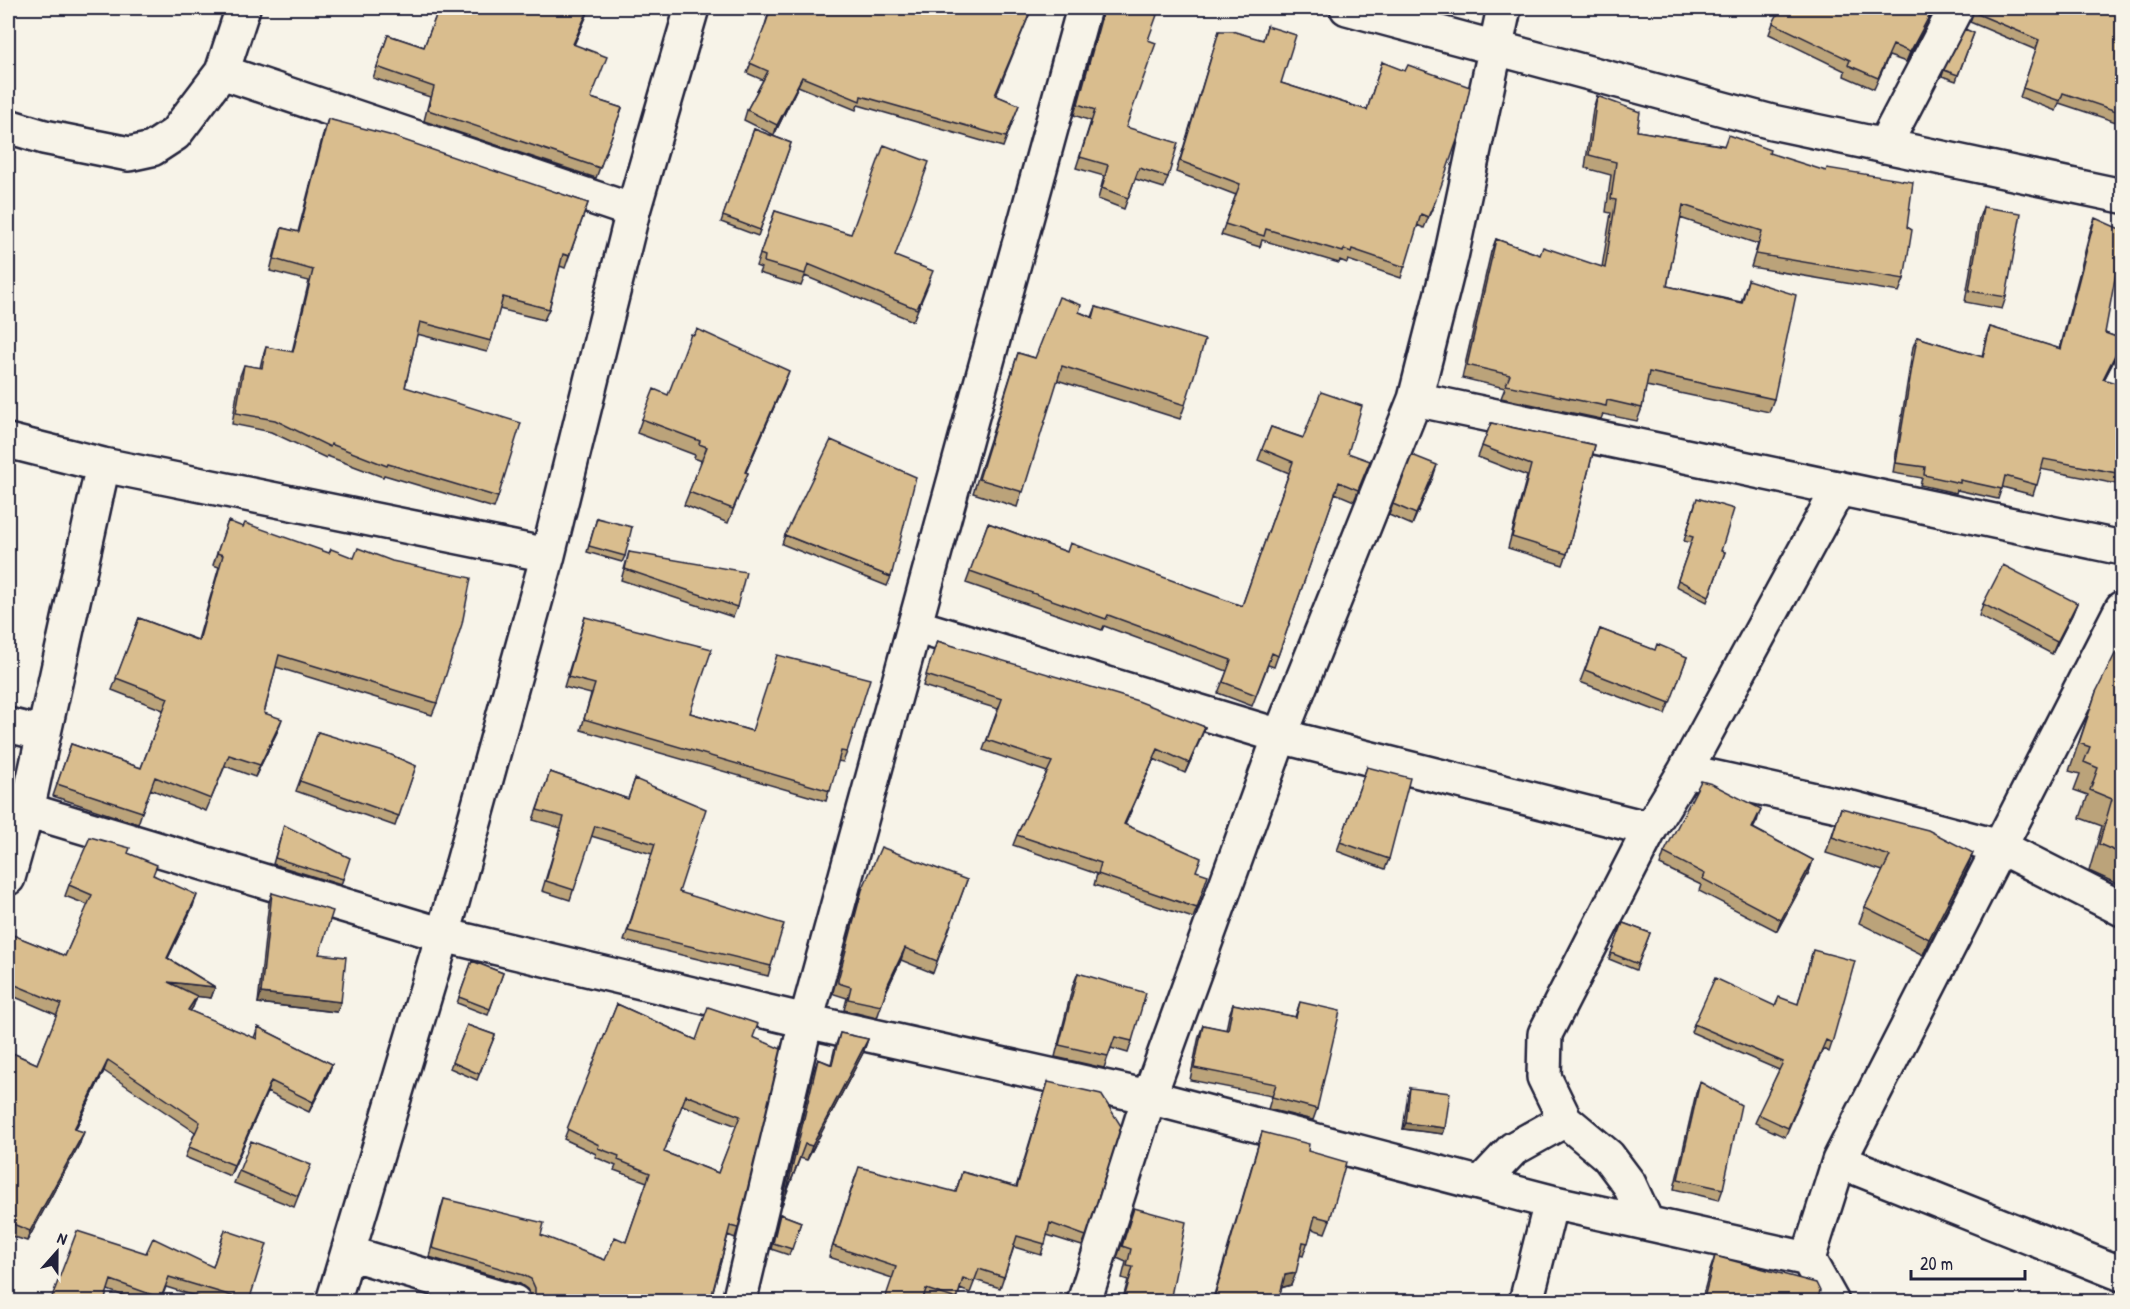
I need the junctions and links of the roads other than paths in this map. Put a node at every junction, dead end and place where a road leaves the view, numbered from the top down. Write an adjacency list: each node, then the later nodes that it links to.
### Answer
1 (243, 8): 8 (street)
2 (692, 8): 12 (street)
3 (1084, 8): 20 (street)
4 (1347, 8): 7 (street)
5 (1504, 8): 7 (street)
6 (1956, 8): 10 (street)
7 (1495, 46): 10 (street); 13 (street)
8 (222, 72): 9 (street); 12 (street)
9 (8, 126)
10 (1884, 146): 11 (street)
11 (2122, 196)
12 (633, 211): 18 (street)
13 (1415, 399): 16 (street); 23 (street)
14 (8, 441): 15 (street)
15 (103, 465): 18 (street); 22 (street)
16 (1839, 488): 17 (street); 24 (street)
17 (2122, 548)
18 (548, 555): 30 (street)
19 (2122, 608): 27 (street)
20 (915, 626): 23 (street); 31 (street)
21 (8, 725): 22 (street)
22 (44, 734): 25 (street)
23 (1280, 736): 26 (street); 32 (street)
24 (1685, 771): 26 (street); 27 (street)
25 (27, 810): 28 (street); 30 (street)
26 (1650, 829): 33 (street)
27 (2000, 847): 29 (street); 34 (street)
28 (8, 878)
29 (2122, 909)
30 (443, 935): 31 (street); 38 (street)
31 (806, 1021): 32 (street); 43 (street)
32 (1149, 1097): 35 (street); 44 (street)
33 (1565, 1120): 35 (street); 37 (street)
34 (1839, 1161): 39 (street); 40 (street)
35 (1481, 1183): 36 (street)
36 (1551, 1202): 37 (street); 45 (street)
37 (1647, 1223): 39 (street)
38 (350, 1253): 41 (street); 42 (street)
39 (1808, 1259): 46 (street)
40 (2122, 1274)
41 (333, 1302)
42 (514, 1302)
43 (739, 1302)
44 (1084, 1302)
45 (1526, 1302)
46 (1832, 1302)

